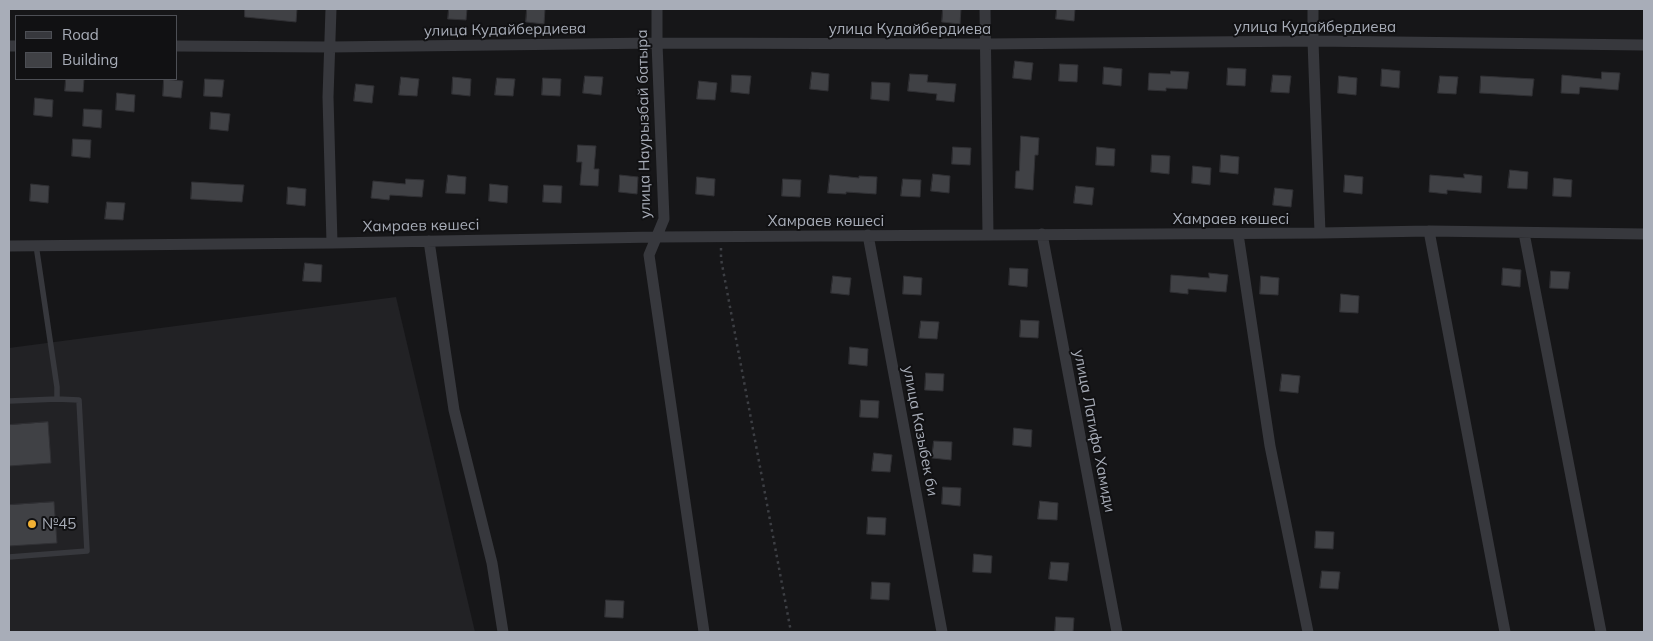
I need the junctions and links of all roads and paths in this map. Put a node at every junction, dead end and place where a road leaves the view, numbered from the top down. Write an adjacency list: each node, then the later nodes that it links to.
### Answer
1 (331, 9): 9 (street)
2 (657, 9): 6 (street, улица Наурызбай батыра)
3 (985, 9): 7 (street)
4 (1313, 9): 5 (street)
5 (1313, 41): 7 (street, улица Кудайбердиева); 10 (street, улица Кудайбердиева); 13 (street)
6 (657, 43): 7 (street, улица Кудайбердиева); 9 (street, улица Кудайбердиева); 19 (street, улица Наурызбай батыра)
7 (985, 44): 18 (street)
8 (178, 46): 9 (street, улица Кудайбердиева)
9 (330, 46): 22 (street)
10 (1644, 46)
11 (1429, 231): 12 (street, Хамраев көшесі); 13 (street, Хамраев көшесі); 34 (street)
12 (1524, 232): 16 (street, Хамраев көшесі); 35 (street)
13 (1320, 233): 15 (street, Хамраев көшесі)
14 (1042, 234): 15 (street, Хамраев көшесі); 18 (street, Хамраев көшесі); 32 (street, улица Латифа Хамиди)
15 (1238, 234): 33 (street)
16 (1644, 234)
17 (868, 235): 18 (street, Хамраев көшесі); 20 (street, Хамраев көшесі); 31 (street, улица Казыбек би)
18 (988, 235)
19 (656, 237): 20 (street, Хамраев көшесі); 21 (street, Хамраев көшесі); 29 (street, улица Наурызбай батыра)
20 (721, 237): 30 (path)
21 (429, 241): 22 (street, Хамраев көшесі); 28 (street)
22 (332, 243): 23 (street, Хамраев көшесі)
23 (36, 245): 24 (street, Хамраев көшесі); 25 (lane)
24 (9, 246)
25 (57, 399): 26 (lane); 27 (lane)
26 (9, 401)
27 (9, 557)
28 (503, 632)
29 (704, 632)
30 (791, 632)
31 (942, 632)
32 (1117, 632)
33 (1308, 632)
34 (1505, 632)
35 (1601, 632)

